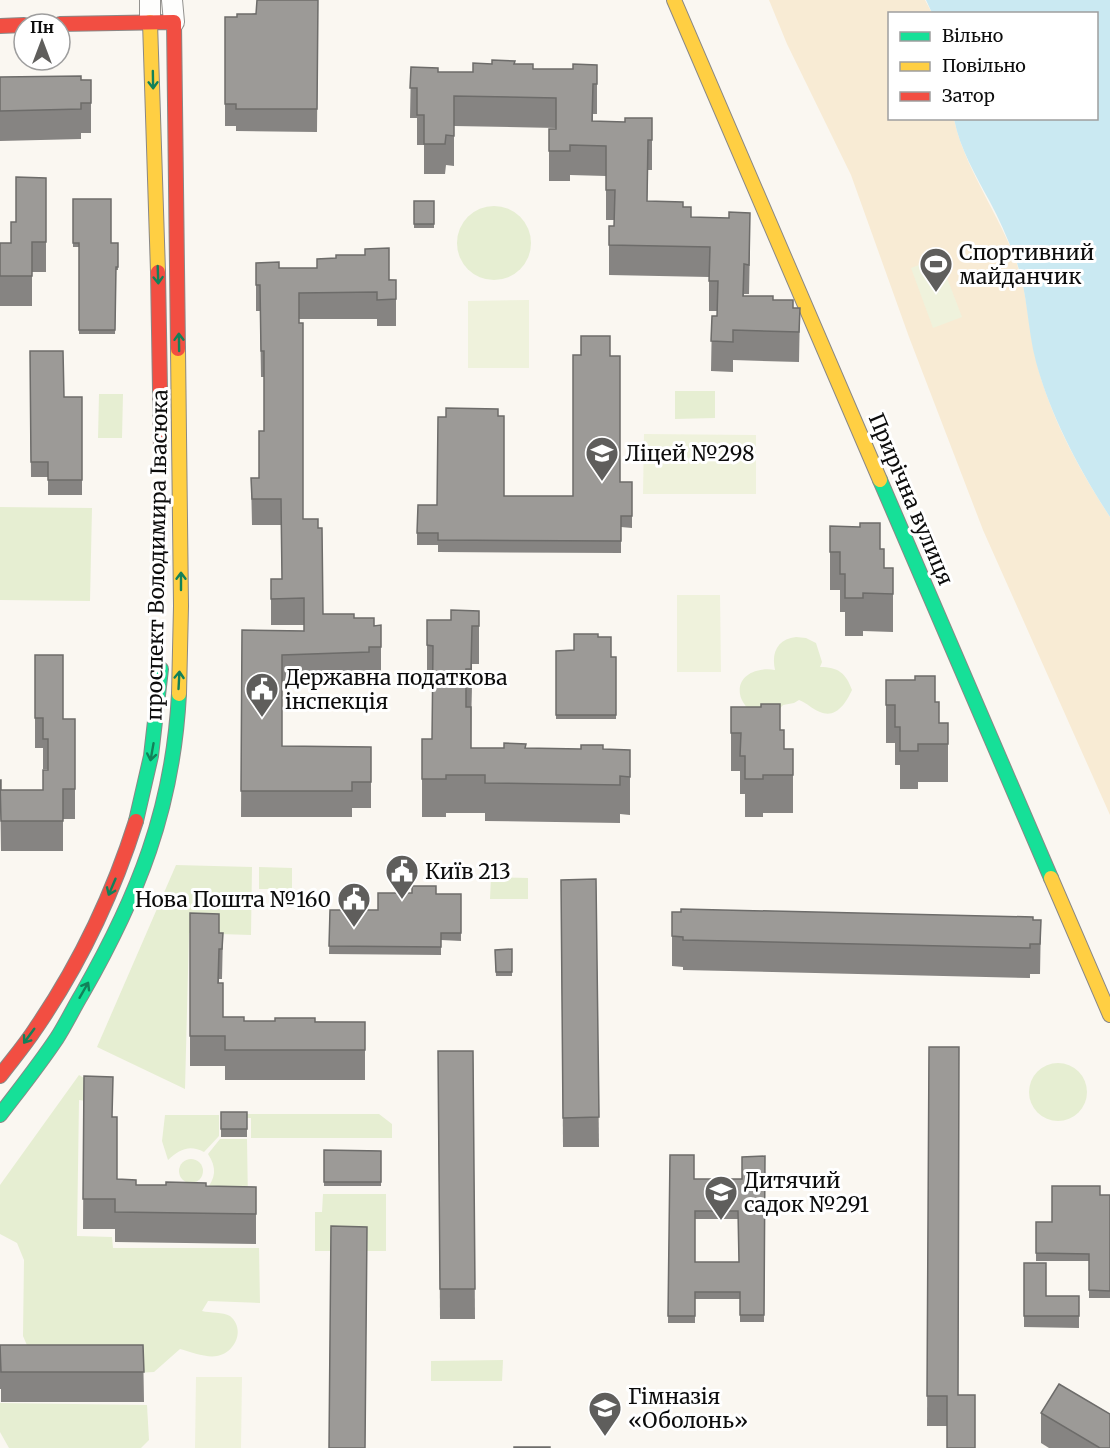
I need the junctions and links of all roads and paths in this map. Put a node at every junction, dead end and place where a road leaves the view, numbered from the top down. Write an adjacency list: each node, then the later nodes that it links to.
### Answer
1 (150, 0): 4 (street)
2 (172, 0): 5 (street)
3 (674, 0): 9 (street, Прирічна вулиця)
4 (150, 22): 5 (street); 6 (street); 7 (street, проспект Володимира Івасюка, one-way to 7)
5 (174, 22): 11 (street, проспект Володимира Івасюка, one-way to 5)
6 (72, 24)
7 (161, 466)
8 (162, 658): 10 (street, проспект Володимира Івасюка, one-way to 10)
9 (1110, 1015)
10 (0, 1076)
11 (0, 1115)

